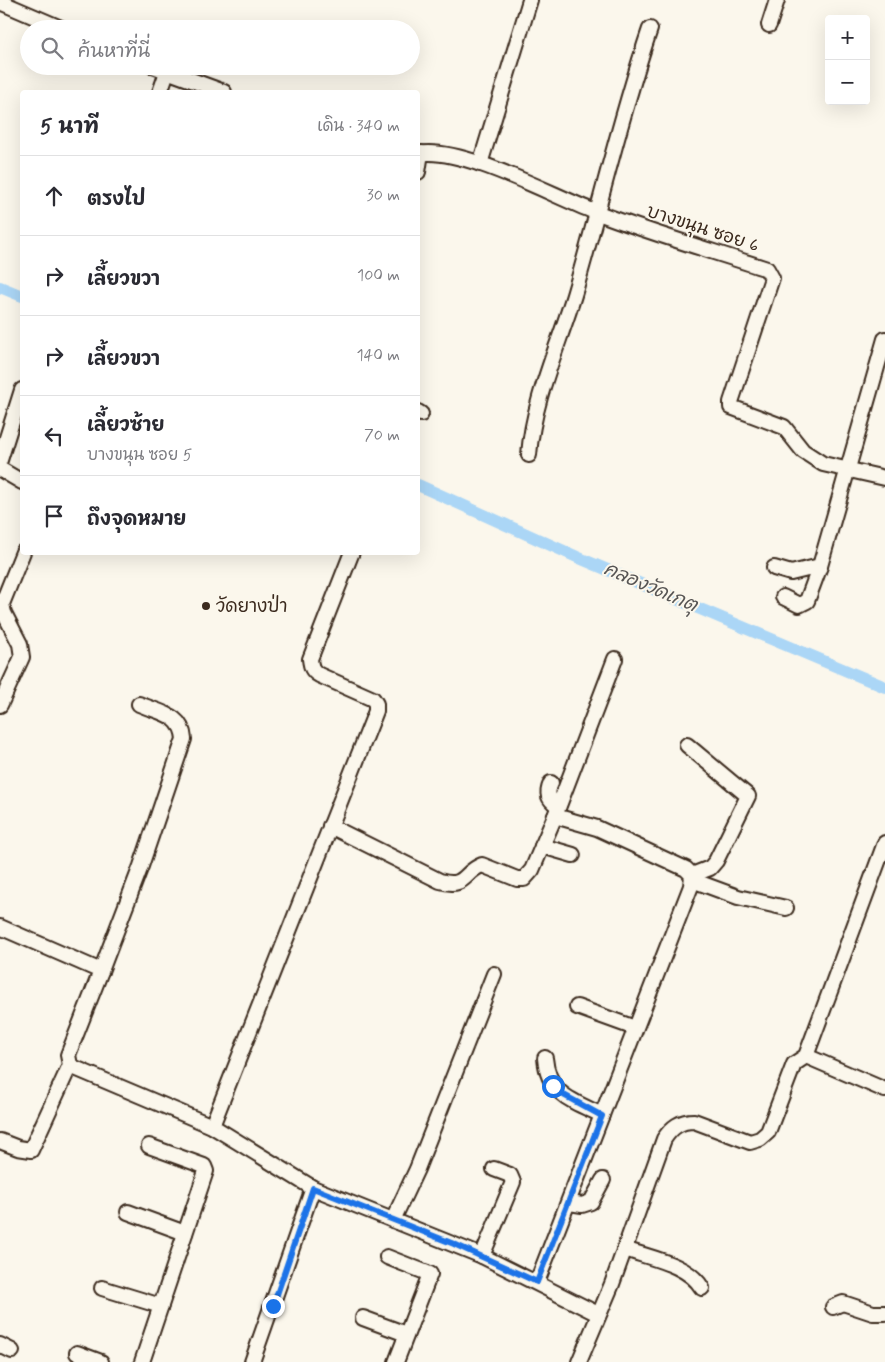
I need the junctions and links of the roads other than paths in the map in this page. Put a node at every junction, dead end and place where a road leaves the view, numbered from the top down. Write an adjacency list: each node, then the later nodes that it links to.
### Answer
1 (530, 0): 12 (street)
2 (777, 0): 5 (street)
3 (0, 2): 4 (street)
4 (42, 20)
5 (769, 25)
6 (650, 30): 13 (street)
7 (166, 75): 9 (street)
8 (176, 75): 10 (street)
9 (161, 90)
10 (218, 90)
11 (420, 153): 12 (street, บางขนุน ซอย 6)
12 (480, 164): 13 (street, บางขนุน ซอย 6)
13 (597, 213): 17 (street); 20 (street, บางขนุน ซอย 6)
14 (885, 339): 15 (street)
15 (880, 374): 20 (street)
16 (20, 396): 18 (street)
17 (529, 455)
18 (0, 460)
19 (0, 468): 22 (street)
20 (847, 469): 21 (street, บางขนุน ซอย 6); 25 (street)
21 (885, 478)
22 (20, 481)
23 (22, 555): 28 (street)
24 (351, 555): 35 (street)
25 (820, 566): 26 (street); 27 (street)
26 (774, 568)
27 (784, 597)
28 (1, 603): 31 (street)
29 (615, 659): 34 (street)
30 (139, 704): 42 (street)
31 (0, 705)
32 (687, 745): 39 (street)
33 (551, 782): 34 (street)
34 (557, 811): 37 (street); 39 (street)
35 (330, 826): 37 (street); 51 (street)
36 (885, 843): 46 (street)
37 (542, 846): 38 (street)
38 (573, 854)
39 (692, 878): 40 (street); 45 (street)
40 (786, 908)
41 (0, 927): 42 (street)
42 (101, 972): 48 (street)
43 (494, 974): 59 (street)
44 (577, 1008): 45 (street)
45 (636, 1028): 50 (street)
46 (806, 1056): 49 (street); 61 (street)
47 (545, 1058): 50 (street)
48 (70, 1064): 51 (street); 52 (street)
49 (885, 1090)
50 (602, 1116): 57 (street)
51 (212, 1126): 56 (street)
52 (0, 1141)
53 (149, 1146): 60 (street)
54 (494, 1169): 62 (street)
55 (603, 1180): 57 (street)
56 (313, 1188): 59 (street); 76 (street)
57 (570, 1203): 64 (street)
58 (128, 1212): 60 (street)
59 (393, 1220): 62 (street)
60 (185, 1234): 67 (street)
61 (624, 1248): 66 (street); 70 (street)
62 (482, 1256): 64 (street)
63 (387, 1258): 72 (street)
64 (537, 1282): 70 (street)
65 (102, 1288): 67 (street)
66 (702, 1288)
67 (161, 1306): 75 (street)
68 (833, 1307): 69 (street)
69 (885, 1313)
70 (598, 1314): 78 (street)
71 (363, 1318): 72 (street)
72 (406, 1334): 77 (street)
73 (77, 1353): 74 (street)
74 (101, 1362)
75 (142, 1362)
76 (252, 1362)
77 (396, 1362)
78 (579, 1362)

